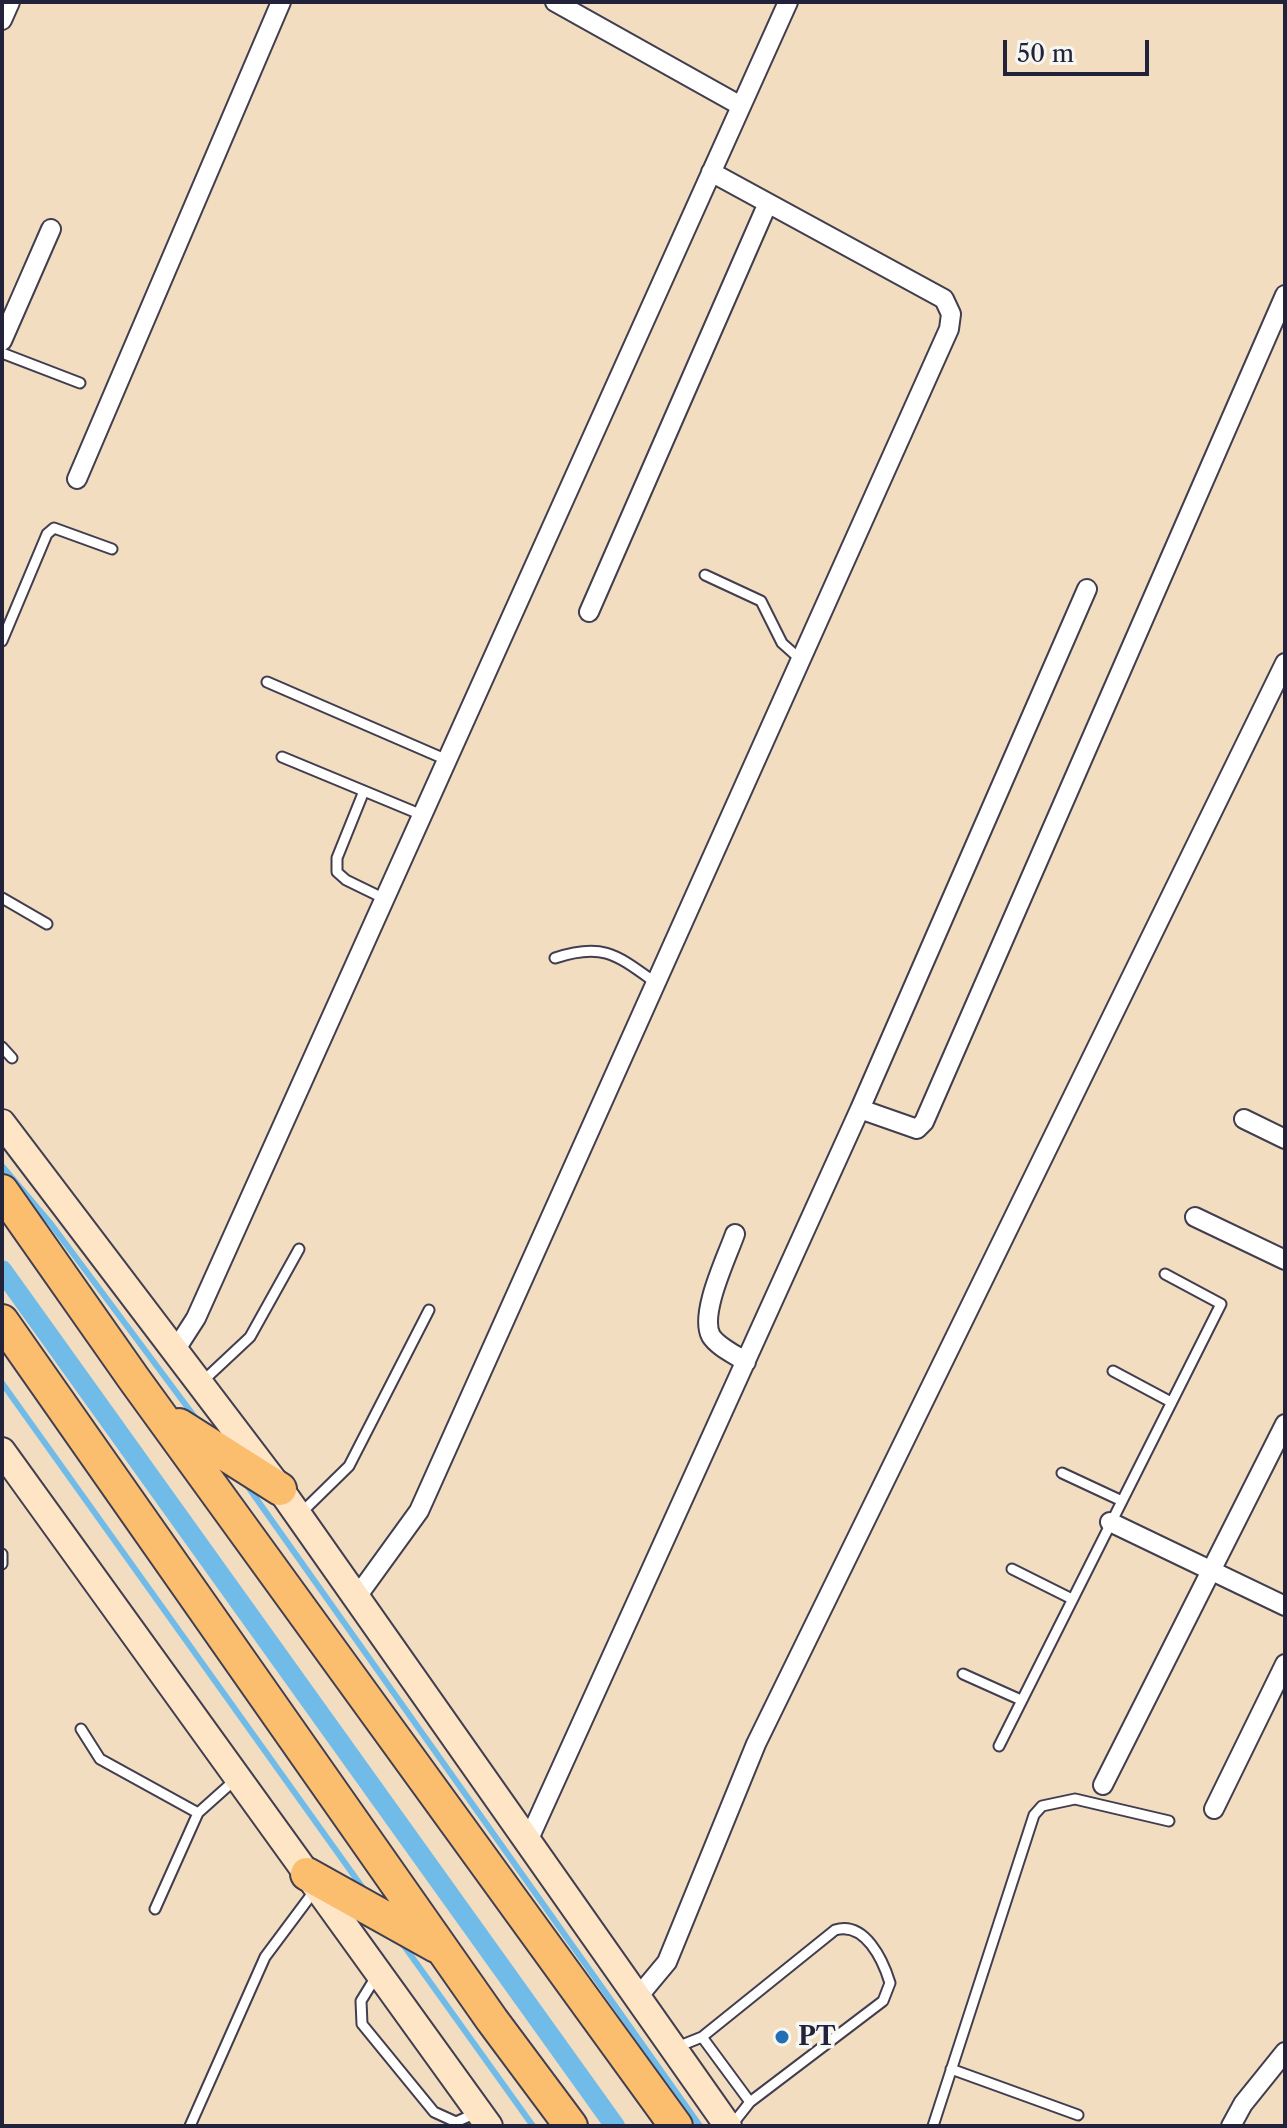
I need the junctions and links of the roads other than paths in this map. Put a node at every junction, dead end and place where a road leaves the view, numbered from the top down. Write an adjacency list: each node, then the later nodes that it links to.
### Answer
1 (10, 2): 5 (street)
2 (281, 2): 14 (street)
3 (555, 2): 6 (street)
4 (788, 2): 6 (street)
5 (2, 20)
6 (741, 106): 7 (street)
7 (711, 172): 8 (street); 24 (street)
8 (767, 205): 18 (street); 20 (street)
9 (51, 229): 11 (street)
10 (1285, 295): 34 (street)
11 (2, 341)
12 (2, 353): 13 (lane)
13 (80, 383)
14 (77, 479)
15 (112, 549): 19 (lane)
16 (705, 575): 20 (lane)
17 (1087, 589): 34 (street)
18 (589, 612)
19 (2, 641)
20 (801, 660): 31 (street)
21 (1285, 663): 81 (street)
22 (267, 682): 24 (lane)
23 (282, 757): 25 (lane)
24 (447, 760): 26 (street)
25 (364, 791): 26 (lane); 28 (lane)
26 (422, 815): 28 (street)
27 (2, 898): 29 (lane)
28 (385, 899): 46 (street)
29 (47, 924)
30 (555, 958): 31 (lane)
31 (656, 983): 63 (street)
32 (2, 1047): 33 (lane)
33 (12, 1058)
34 (860, 1109): 47 (street)
35 (1244, 1119): 37 (street)
36 (2, 1123): 49 (main road)
37 (1285, 1139)
38 (2, 1191): 51 (highway)
39 (1195, 1217): 42 (street)
40 (735, 1234): 47 (street)
41 (299, 1249): 49 (lane)
42 (1285, 1260)
43 (1165, 1274): 50 (lane)
44 (429, 1310): 57 (lane)
45 (2, 1321): 79 (highway)
46 (178, 1346)
47 (746, 1362): 76 (street)
48 (1113, 1371): 50 (lane)
49 (201, 1383): 55 (main road)
50 (1171, 1402): 56 (lane)
51 (163, 1415): 55 (highway); 91 (highway)
52 (1285, 1424): 62 (street)
53 (8, 1467): 71 (main road)
54 (1062, 1473): 56 (lane)
55 (280, 1489): 57 (main road)
56 (1122, 1501): 58 (lane)
57 (299, 1516): 63 (main road)
58 (1110, 1522): 62 (street); 64 (lane)
59 (2, 1554): 60 (lane)
60 (2, 1564)
61 (1012, 1569): 64 (lane)
62 (1211, 1570): 65 (street); 72 (street)
63 (356, 1598): 76 (main road)
64 (1072, 1599): 68 (lane)
65 (1285, 1606)
66 (1285, 1664): 73 (street)
67 (963, 1674): 68 (lane)
68 (1021, 1700): 70 (lane)
69 (81, 1729): 74 (lane)
70 (999, 1746)
71 (238, 1777): 74 (lane); 77 (main road)
72 (1103, 1785)
73 (1214, 1809)
74 (198, 1813): 78 (lane)
75 (1169, 1821): 85 (lane)
76 (528, 1841): 81 (main road)
77 (312, 1881): 79 (highway); 80 (main road); 89 (lane)
78 (155, 1909)
79 (443, 1949): 90 (highway)
80 (376, 1970): 88 (main road); 88 (lane)
81 (637, 1998): 83 (main road)
82 (702, 2037): 83 (lane); 86 (lane); 86 (lane)
83 (673, 2048): 92 (main road)
84 (1285, 2052): 94 (street)
85 (951, 2069): 87 (lane); 93 (lane)
86 (750, 2102): 92 (lane)
87 (1078, 2115)
88 (484, 2119)
89 (190, 2126)
90 (571, 2126)
91 (676, 2126)
92 (730, 2126)
93 (933, 2126)
94 (1231, 2126)

